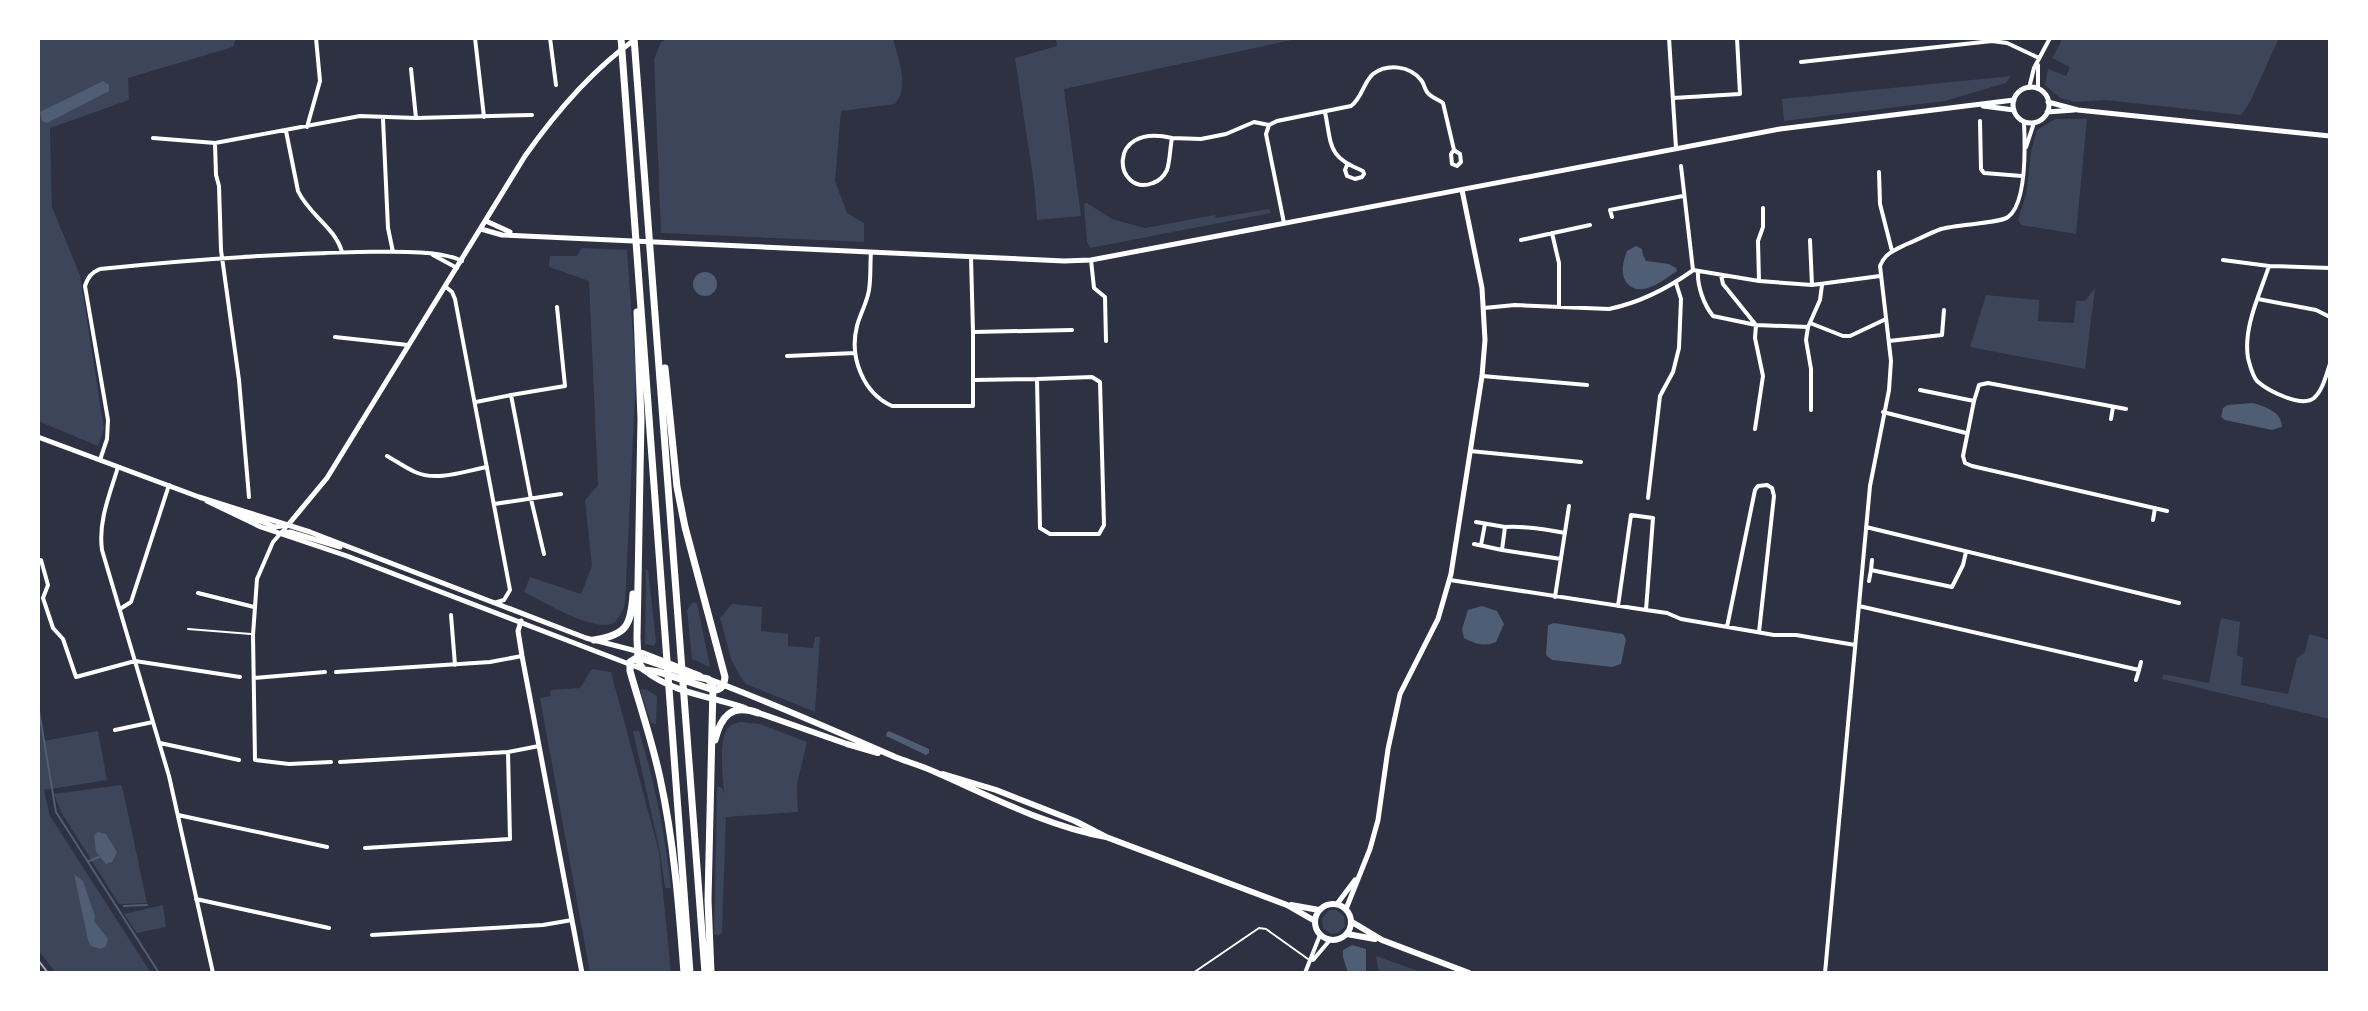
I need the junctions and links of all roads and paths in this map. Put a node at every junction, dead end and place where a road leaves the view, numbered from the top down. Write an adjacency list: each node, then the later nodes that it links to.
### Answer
1 (316, 38): 31 (street)
2 (475, 38): 24 (street)
3 (550, 38): 12 (street)
4 (621, 38): 51 (highway)
5 (636, 38): 48 (main road); 64 (highway)
6 (1669, 38): 15 (street)
7 (1737, 38): 15 (street)
8 (2050, 38): 9 (street)
9 (2038, 60): 10 (street); 13 (street); 14 (street)
10 (1801, 62)
11 (411, 69): 26 (street)
12 (556, 85)
13 (2029, 88): 14 (main road); 16 (main road)
14 (2038, 89): 17 (main road)
15 (1673, 98): 37 (street)
16 (2014, 100): 18 (main road); 19 (main road)
17 (2048, 102): 20 (main road); 22 (main road)
18 (1978, 106): 19 (main road); 37 (main road)
19 (2014, 110): 28 (main road)
20 (2078, 110): 22 (main road); 33 (main road)
21 (1325, 112): 30 (street); 39 (street); 40 (street)
22 (2047, 112): 29 (main road)
23 (532, 115): 24 (street)
24 (484, 117): 26 (street)
25 (383, 118): 26 (street); 31 (street); 59 (street)
26 (416, 118)
27 (1980, 121): 43 (street)
28 (2024, 122): 29 (main road); 38 (street)
29 (2034, 123): 38 (street)
30 (1269, 125): 35 (street); 49 (street)
31 (307, 127): 32 (street)
32 (286, 131): 36 (street); 58 (street)
33 (2330, 136)
34 (153, 138): 36 (street)
35 (1172, 138): 35 (street)
36 (215, 143): 62 (street)
37 (1676, 148): 44 (main road)
38 (2025, 149): 43 (street)
39 (1454, 150)
40 (1347, 165): 40 (street)
41 (1681, 166): 45 (street)
42 (1879, 172): 57 (street)
43 (2022, 176): 57 (street)
44 (1462, 190): 49 (main road); 82 (main road)
45 (1684, 195): 47 (street); 71 (street)
46 (1763, 208): 74 (street)
47 (1612, 217)
48 (486, 221): 52 (main road); 54 (main road)
49 (1284, 223): 65 (main road)
50 (1590, 225): 53 (street)
51 (635, 226): 145 (highway); 216 (highway)
52 (481, 229): 54 (main road); 67 (main road)
53 (1552, 233): 55 (street); 81 (street)
54 (515, 234): 60 (main road)
55 (1521, 240)
56 (1810, 240): 76 (street)
57 (1892, 251): 73 (street)
58 (342, 252): 59 (street); 62 (street)
59 (393, 252): 61 (street)
60 (871, 252): 63 (main road); 94 (street)
61 (431, 255): 67 (street); 69 (street)
62 (222, 257): 115 (street); 122 (street)
63 (971, 257): 65 (main road); 89 (street)
64 (652, 259): 181 (highway); 217 (highway)
65 (1091, 260): 91 (street)
66 (2223, 260): 68 (street)
67 (462, 261): 69 (main road)
68 (2269, 266): 70 (street); 79 (street)
69 (457, 268): 78 (main road)
70 (2330, 268)
71 (1695, 271): 72 (street); 75 (street); 86 (street)
72 (1721, 275): 74 (street); 86 (street)
73 (1881, 276): 77 (street); 85 (street)
74 (1759, 281): 76 (street)
75 (1676, 283): 81 (street); 123 (street)
76 (1812, 285): 77 (street)
77 (1822, 285): 87 (street)
78 (446, 287): 93 (main road); 104 (street)
79 (2258, 299): 84 (street); 96 (street)
80 (557, 307): 102 (street)
81 (1559, 307): 82 (street)
82 (1484, 308): 97 (main road)
83 (1944, 310): 92 (street)
84 (2330, 317)
85 (1886, 319): 87 (street); 92 (street)
86 (1756, 325): 87 (street); 110 (street)
87 (1809, 325): 107 (street)
88 (1072, 330): 89 (street)
89 (973, 332): 99 (street)
90 (335, 337): 93 (street)
91 (1106, 341)
92 (1889, 341): 108 (street)
93 (409, 346): 132 (main road)
94 (855, 353): 95 (street); 99 (street)
95 (787, 356)
96 (2330, 364)
97 (1482, 376): 100 (street); 113 (main road)
98 (1037, 379): 98 (street); 99 (street)
99 (973, 380)
100 (1587, 385)
101 (1920, 390): 103 (street)
102 (511, 395): 104 (street); 124 (street)
103 (1974, 401): 105 (street); 111 (street)
104 (476, 402): 118 (street)
105 (2113, 407): 106 (street); 109 (street)
106 (2126, 409)
107 (1811, 410)
108 (1883, 412): 111 (street); 134 (street)
109 (2111, 419)
110 (1755, 429)
111 (1966, 433): 127 (street)
112 (38, 437): 115 (main road)
113 (1470, 451): 116 (street); 148 (main road)
114 (387, 456): 118 (street)
115 (100, 460): 117 (main road)
116 (1581, 462)
117 (118, 467): 119 (main road); 157 (street)
118 (487, 467): 125 (street)
119 (169, 485): 121 (main road); 157 (street)
120 (561, 494): 124 (street)
121 (199, 497): 132 (main road); 135 (main road)
122 (249, 497)
123 (1648, 498)
124 (531, 499): 125 (street); 142 (street)
125 (494, 504): 152 (street)
126 (1569, 506): 136 (street)
127 (2155, 508): 128 (street); 129 (street)
128 (2167, 511)
129 (2153, 520)
130 (1476, 522): 131 (street)
131 (1485, 524): 133 (street); 138 (street)
132 (288, 525): 135 (street); 139 (main road)
133 (1505, 527): 136 (street); 140 (street)
134 (1866, 527): 141 (street); 155 (street)
135 (280, 533): 139 (main road); 156 (street); 160 (main road)
136 (1565, 533): 143 (street)
137 (1474, 544): 138 (street)
138 (1481, 545): 140 (street)
139 (352, 549): 152 (main road)
140 (1502, 550): 143 (street)
141 (1966, 552): 147 (street); 153 (street)
142 (544, 554)
143 (1561, 559): 151 (street)
144 (41, 560): 169 (street)
145 (638, 560): 165 (highway); 167 (highway)
146 (1872, 560): 147 (street)
147 (1871, 570): 149 (street)
148 (1450, 580): 151 (street); 198 (main road)
149 (1869, 581)
150 (198, 593): 156 (street)
151 (1555, 597): 154 (street)
152 (494, 603): 165 (main road)
153 (2179, 603)
154 (1618, 606): 158 (street); 158 (street)
155 (1859, 606): 166 (street); 174 (street)
156 (254, 607): 164 (street)
157 (120, 609): 169 (street)
158 (1646, 610): 161 (street)
159 (451, 615): 172 (street)
160 (521, 621): 168 (main road); 171 (main road)
161 (1727, 627): 163 (street); 163 (street)
162 (188, 629): 164 (lane)
163 (1758, 632): 166 (street)
164 (253, 635): 178 (street)
165 (594, 640): 167 (main road)
166 (1855, 645): 221 (street)
167 (641, 655): 171 (highway); 173 (highway); 179 (highway)
168 (522, 656): 172 (street); 188 (main road)
169 (135, 661): 177 (street); 185 (street)
170 (2141, 662): 174 (street)
171 (630, 664): 173 (main road); 216 (highway)
172 (455, 665): 176 (street)
173 (644, 670): 182 (highway); 183 (main road)
174 (2139, 670): 180 (street)
175 (325, 672): 178 (street)
176 (336, 672)
177 (240, 677)
178 (254, 678): 193 (street)
179 (708, 679): 181 (main road); 182 (highway)
180 (2136, 680)
181 (724, 685): 182 (highway); 191 (main road)
182 (711, 690): 183 (highway)
183 (712, 699): 184 (main road); 190 (highway)
184 (758, 713): 190 (highway); 191 (main road)
185 (153, 722): 186 (street); 187 (street)
186 (115, 730)
187 (159, 743): 192 (street); 195 (street)
188 (539, 746): 189 (street); 204 (main road)
189 (508, 752): 194 (street); 197 (street)
190 (712, 754): 217 (highway)
191 (897, 758): 201 (main road)
192 (239, 760)
193 (331, 762)
194 (340, 762)
195 (178, 815): 196 (street); 199 (street)
196 (327, 847)
197 (365, 848)
198 (1358, 876): 200 (main road); 202 (main road)
199 (196, 899): 207 (street); 214 (street)
200 (1337, 904): 202 (main road); 203 (main road)
201 (1287, 905): 203 (main road); 205 (main road)
202 (1346, 909): 206 (main road)
203 (1319, 910): 205 (main road)
204 (572, 920): 209 (street); 215 (main road)
205 (1315, 921): 210 (main road)
206 (1352, 922): 208 (main road); 212 (main road)
207 (329, 928)
208 (1347, 934): 211 (main road); 212 (main road)
209 (372, 935)
210 (1320, 935): 211 (main road); 213 (street)
211 (1330, 940): 213 (street)
212 (1382, 940): 220 (main road)
213 (1311, 962): 218 (lane); 219 (street)
214 (213, 973)
215 (582, 973)
216 (687, 973)
217 (708, 973)
218 (1193, 973)
219 (1305, 973)
220 (1469, 973)
221 (1825, 973)

